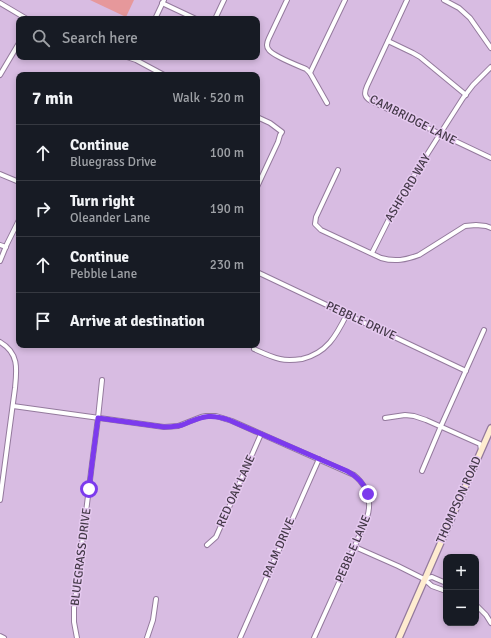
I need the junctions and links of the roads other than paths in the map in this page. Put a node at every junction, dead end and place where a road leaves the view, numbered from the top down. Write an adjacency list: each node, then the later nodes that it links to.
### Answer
1 (224, 0): 11 (street)
2 (287, 0): 18 (street)
3 (346, 0): 18 (street)
4 (407, 0): 12 (street, CAMBRIDGE LANE)
5 (444, 0): 14 (street)
6 (163, 2): 9 (street); 10 (street)
7 (0, 3): 8 (street)
8 (22, 16)
9 (156, 16)
10 (190, 16)
11 (216, 16)
12 (388, 41): 20 (street); 23 (street, CAMBRIDGE LANE)
13 (16, 48): 19 (street)
14 (491, 48)
15 (139, 60): 17 (street)
16 (491, 67): 20 (street, ASHFORD WAY)
17 (159, 72)
18 (310, 73): 21 (street)
19 (0, 75)
20 (466, 95): 23 (street, ASHFORD WAY)
21 (328, 103)
22 (260, 118): 28 (street)
23 (440, 134): 24 (street, CAMBRIDGE LANE); 33 (street, ASHFORD WAY)
24 (491, 158)
25 (338, 170): 33 (street)
26 (0, 174): 27 (street)
27 (16, 181)
28 (260, 181)
29 (16, 226): 32 (street)
30 (491, 228): 33 (street)
31 (0, 245): 32 (street)
32 (6, 247): 34 (street)
33 (372, 254)
34 (0, 261)
35 (260, 273): 36 (street, PEBBLE DRIVE)
36 (347, 314): 39 (street); 40 (street, PEBBLE DRIVE)
37 (484, 330): 40 (street)
38 (0, 342): 42 (street)
39 (254, 349)
40 (466, 370): 45 (street)
41 (102, 380): 43 (street, BLUEGRASS DRIVE)
42 (13, 406): 43 (street, PEBBLE LANE); 51 (street)
43 (98, 418): 47 (street, PEBBLE LANE); 63 (street, BLUEGRASS DRIVE)
44 (385, 418): 45 (street)
45 (441, 426): 48 (street); 50 (street)
46 (491, 428): 48 (street, THOMPSON ROAD)
47 (261, 434): 49 (street, PEBBLE LANE); 52 (street, RED OAK LANE)
48 (481, 450): 54 (street, THOMPSON ROAD)
49 (319, 459): 53 (street, PEBBLE LANE); 65 (street, PALM DRIVE)
50 (422, 471)
51 (0, 500)
52 (207, 545)
53 (355, 547): 54 (street); 61 (street, PEBBLE LANE)
54 (424, 579): 55 (street); 56 (street); 66 (street, THOMPSON ROAD)
55 (443, 582)
56 (443, 590)
57 (156, 598): 64 (street)
58 (479, 608): 59 (street)
59 (491, 622)
60 (0, 636): 62 (street)
61 (316, 637)
62 (4, 638)
63 (77, 638)
64 (147, 638)
65 (240, 638)
66 (399, 638)

